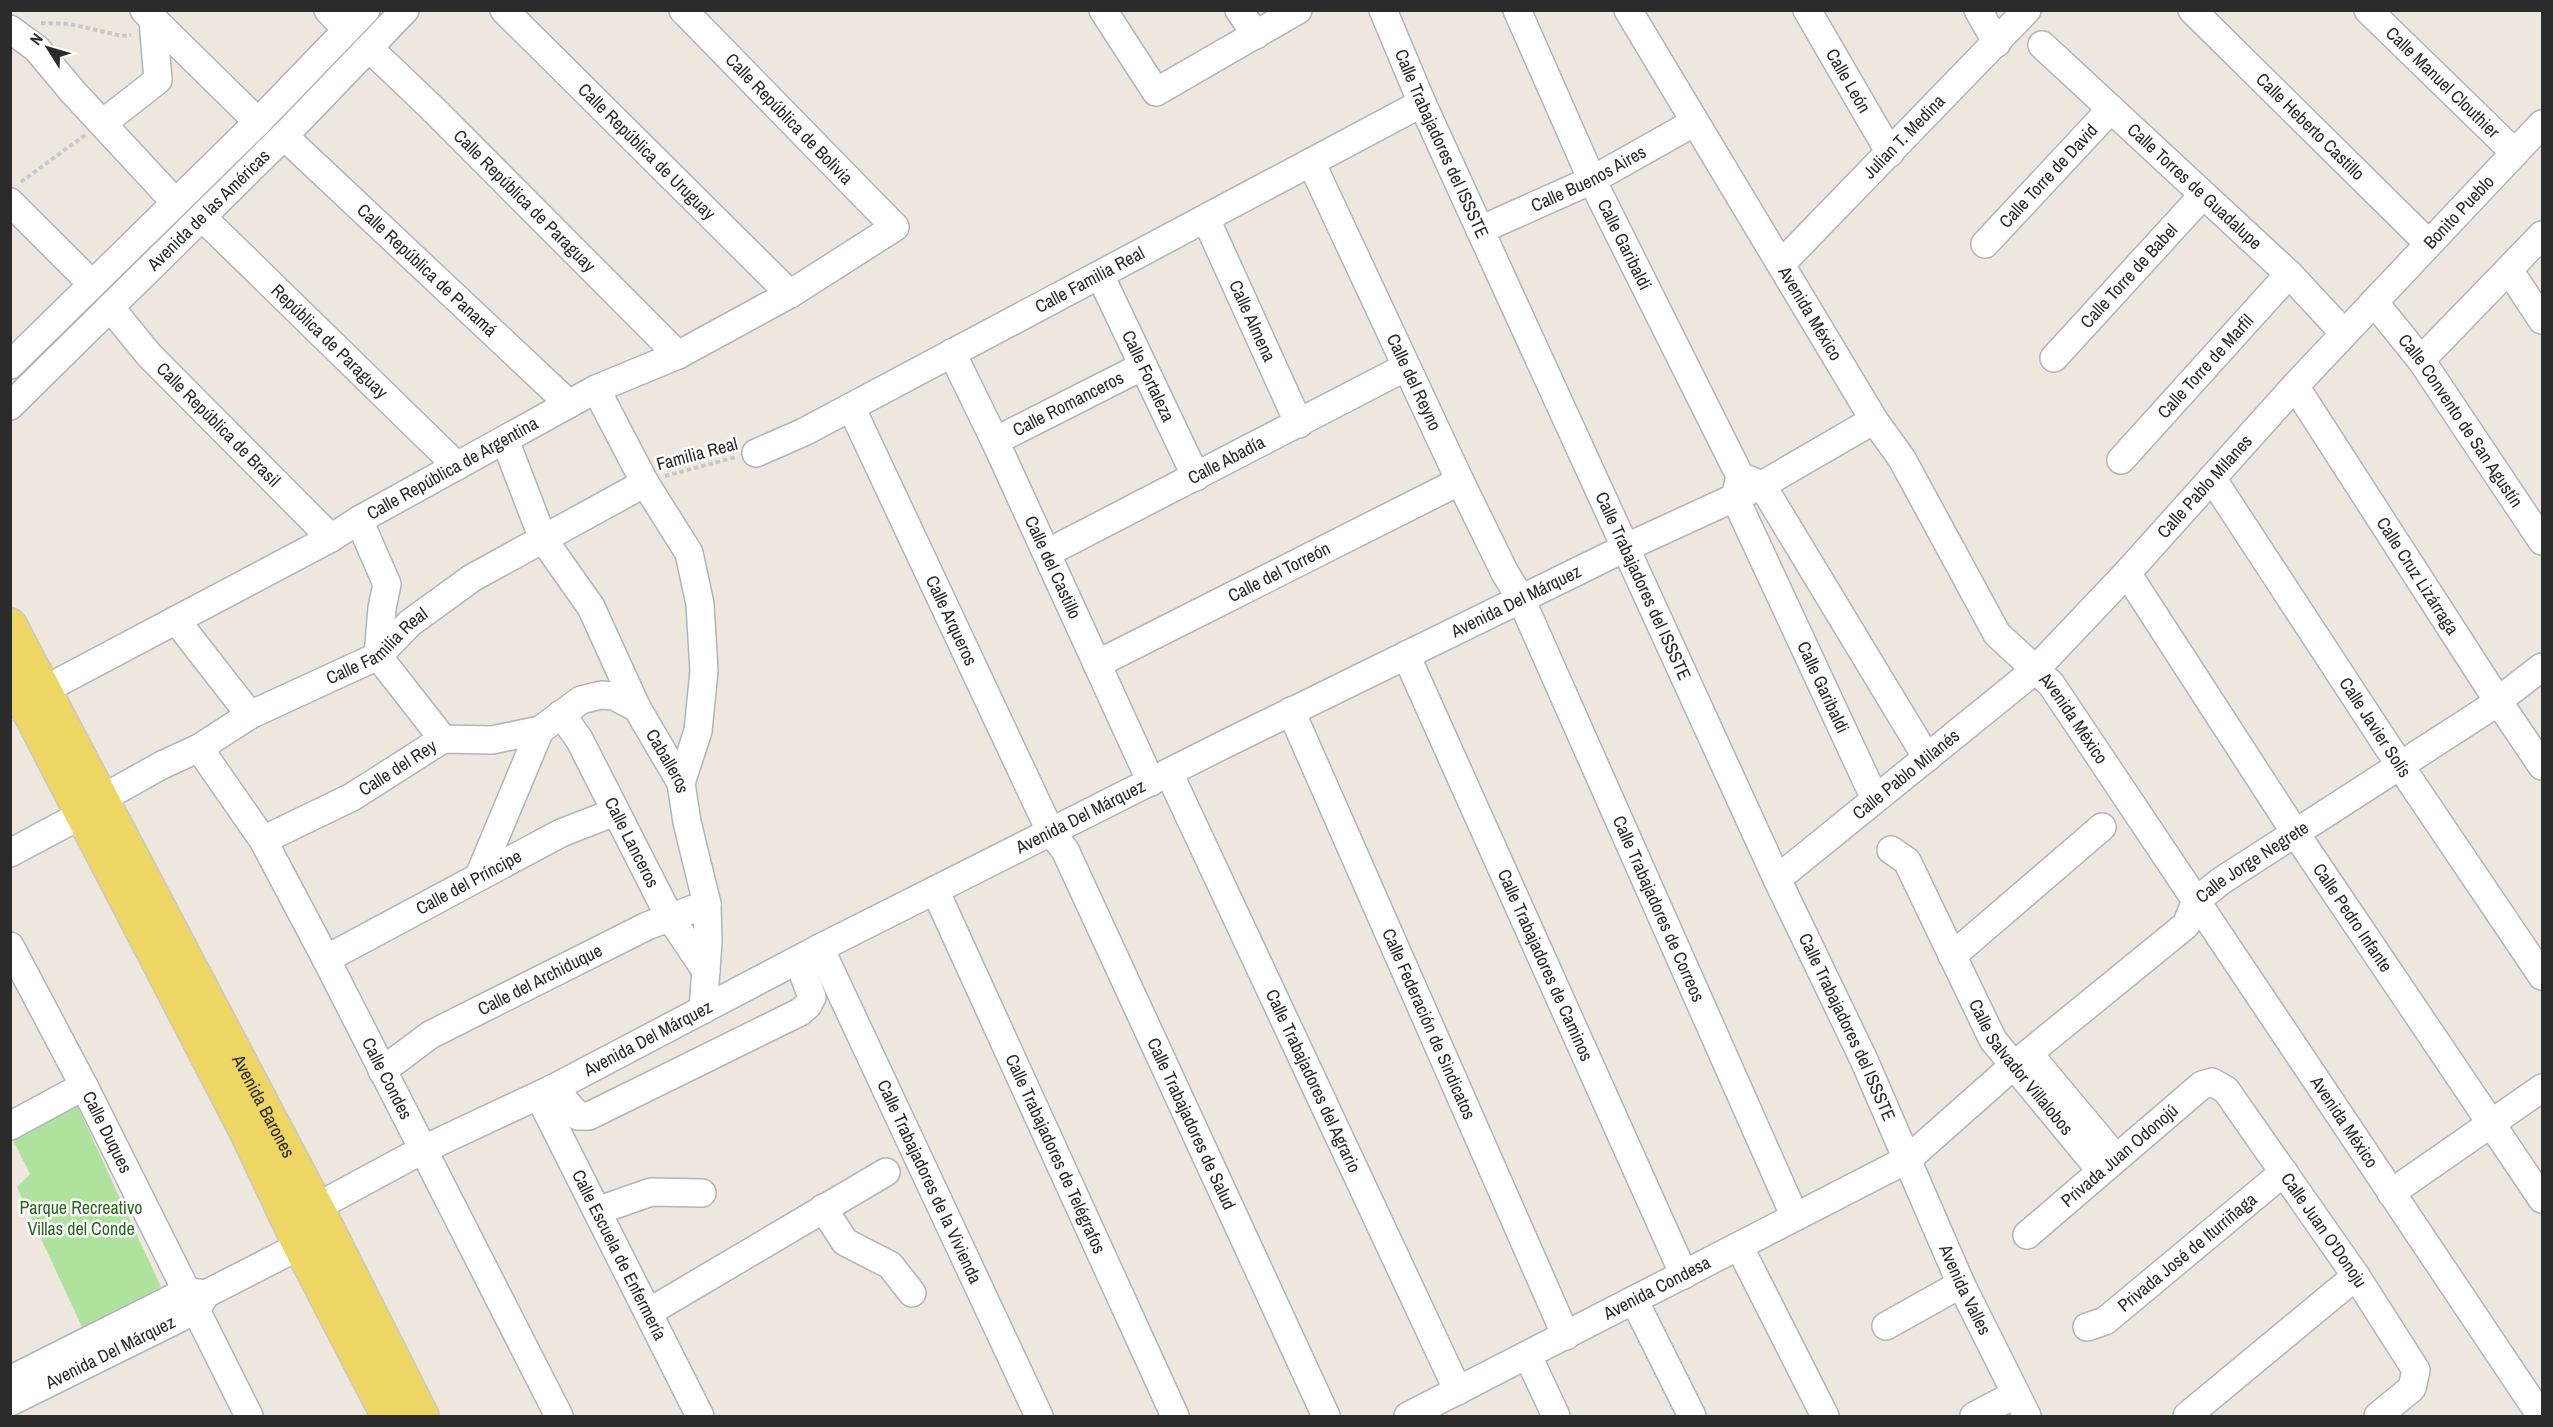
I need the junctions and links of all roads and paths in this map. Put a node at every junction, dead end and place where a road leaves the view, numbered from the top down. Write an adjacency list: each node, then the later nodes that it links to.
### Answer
1 (328, 10): 20 (street)
2 (366, 10): 20 (street, Avenida de las Américas)
3 (405, 10): 24 (street, Avenida de las Américas)
4 (504, 10): 51 (street, Calle República de Uruguay)
5 (683, 10): 41 (street, Calle República de Bolivia)
6 (1103, 10): 21 (street)
7 (1239, 10): 21 (street)
8 (1298, 10): 21 (street)
9 (1383, 10): 25 (street, Calle Trabajadores del ISSSTE)
10 (1517, 10): 35 (street, Calle Garibaldi)
11 (1628, 10): 28 (street, Avenida México)
12 (1807, 10): 32 (street, Calle León)
13 (1978, 10): 22 (street)
14 (2027, 10): 22 (street, Julian T. Medina)
15 (2192, 10): 44 (street, Calle Heberto Castillo)
16 (2368, 10): 33 (street, Calle Manuel Clouthier)
17 (150, 20): 18 (path); 27 (street); 29 (street)
18 (70, 24)
19 (10, 28): 29 (street)
20 (347, 30): 27 (street, Avenida de las Américas)
21 (1256, 35)
22 (1997, 43): 32 (street, Julian T. Medina)
23 (2042, 45): 26 (street, Calle Torres de Guadalupe)
24 (369, 48): 31 (street, Avenida de las Américas); 57 (street, Calle República de Paraguay)
25 (1422, 104): 34 (street, Calle Familia Real); 42 (street, Calle Trabajadores del ISSSTE)
26 (2110, 109): 37 (street, Calle Torres de Guadalupe); 45 (street, Calle Torre de David)
27 (258, 122): 38 (street, Avenida de las Américas)
28 (1695, 122): 35 (street, Calle Buenos Aires); 46 (street, Avenida México)
29 (103, 123): 36 (path); 38 (street)
30 (2542, 124): 33 (street, Bonito Pueblo)
31 (284, 136): 39 (street, Avenida de las Américas); 65 (street, Calle República de Panamá)
32 (1890, 153): 46 (street, Julian T. Medina)
33 (2515, 153): 44 (street, Bonito Pueblo)
34 (1311, 162): 40 (street, Calle Familia Real); 62 (street, Calle del Reyno)
35 (1592, 180): 42 (street, Calle Buenos Aires); 79 (street, Calle Garibaldi)
36 (14, 193): 50 (street)
37 (2203, 195): 48 (street, Calle Torres de Guadalupe); 58 (street, Calle Torre de Babel)
38 (175, 202): 50 (street, Avenida de las Américas)
39 (202, 217): 53 (street, Avenida de las Américas); 74 (street, República de Paraguay)
40 (1206, 219): 49 (street, Calle Familia Real); 69 (street, Calle Almena)
41 (895, 227): 51 (street, Calle República de Argentina)
42 (1480, 230): 84 (street, Calle Trabajadores del ISSSTE)
43 (2542, 235): 47 (street)
44 (2428, 243): 52 (street, Bonito Pueblo)
45 (1985, 244)
46 (1781, 264): 68 (street, Avenida México)
47 (2509, 270): 54 (street); 59 (street)
48 (2289, 273): 55 (street, Calle Torres de Guadalupe); 73 (street, Calle Torre de Marfil)
49 (1100, 275): 56 (street, Calle Familia Real); 61 (street, Calle Fortaleza)
50 (92, 284): 60 (street, Avenida de las Américas)
51 (790, 294): 57 (street, Calle República de Argentina)
52 (2374, 302): 55 (street, Calle Pablo Milanes); 59 (street, Calle Convento de San Agustín)
53 (110, 307): 66 (street, Avenida de las Américas); 81 (street, Calle República de Brasil)
54 (2542, 320)
55 (2344, 333): 63 (street, Calle Pablo Milanes)
56 (952, 353): 67 (street, Calle Familia Real); 71 (street, Calle del Castillo)
57 (678, 355): 64 (street, Calle República de Argentina)
58 (2054, 358)
59 (2421, 360): 83 (street, Calle Convento de San Agustín)
60 (10, 365)
61 (1143, 366): 71 (street, Calle Romanceros); 75 (street, Calle Fortaleza)
62 (1406, 367): 69 (street, Calle Abadía); 77 (street, Calle del Reyno)
63 (2295, 386): 76 (street, Calle Pablo Milanes); 97 (street, Calle Cruz Lizárraga)
64 (596, 389): 65 (street, Calle República de Argentina); 78 (street)
65 (569, 405): 70 (street, Calle República de Argentina)
66 (10, 406)
67 (851, 407): 72 (street, Calle Familia Real); 114 (street, Calle Arqueros)
68 (1874, 420): 79 (street, Avenida Del Márquez); 95 (street, Avenida México)
69 (1299, 424): 75 (street, Calle Abadía)
70 (505, 440): 74 (street, Calle República de Argentina); 82 (street, Caballeros)
71 (995, 441): 85 (street, Calle del Castillo)
72 (756, 453): 78 (path, Familia Real)
73 (2121, 460)
74 (458, 465): 80 (street, Calle República de Argentina)
75 (1196, 477): 85 (street, Calle Abadía)
76 (2212, 478): 86 (street, Calle Pablo Milanes); 106 (street, Calle Javier Solís)
77 (1460, 481): 87 (street, Calle del Reyno); 93 (street, Calle del Torreón)
78 (645, 483): 82 (street, Calle Familia Real); 109 (street)
79 (1746, 486): 84 (street, Avenida Del Márquez); 105 (street, Calle Garibaldi); 110 (street, Calle Garibaldi)
80 (358, 520): 81 (street, Calle República de Argentina); 92 (street)
81 (331, 538): 88 (street, Calle República de Argentina)
82 (543, 539): 90 (street, Caballeros); 92 (street, Calle Familia Real)
83 (2542, 541)
84 (1626, 547): 87 (street, Avenida Del Márquez); 120 (street, Calle Trabajadores del ISSSTE)
85 (1047, 553): 93 (street, Calle del Castillo)
86 (2127, 573): 95 (street, Calle Pablo Milanes); 115 (street, Calle Pedro Infante)
87 (1521, 599): 91 (street, Avenida Del Márquez); 151 (street, Calle Trabajadores de Correos)
88 (176, 620): 96 (street, Calle República de Argentina); 101 (street)
89 (10, 625): 96 (main road, Avenida Barones)
90 (612, 654): 98 (street); 99 (street, Caballeros)
91 (1406, 655): 100 (street, Avenida Del Márquez); 155 (street, Calle Trabajadores de Caminos)
92 (378, 656): 101 (street, Calle Familia Real); 103 (street)
93 (1097, 664): 108 (street, Calle del Castillo)
94 (2542, 667): 97 (street, Calle Jorge Negrete)
95 (2035, 670): 105 (street, Calle Pablo Milanés); 122 (street, Avenida México)
96 (23, 693): 111 (main road, Avenida Barones)
97 (2498, 701): 106 (street, Calle Jorge Negrete); 107 (street, Calle Cruz Lizárraga)
98 (571, 707): 99 (street, Calle del Rey); 102 (street, Calle del Rey); 112 (street, Calle Lanceros)
99 (637, 708): 109 (street, Caballeros)
100 (1291, 711): 108 (street, Avenida Del Márquez); 164 (street, Calle Federación de Sindicatos)
101 (250, 716): 104 (street, Calle Familia Real)
102 (540, 730): 103 (street, Calle del Rey); 119 (street)
103 (443, 739): 116 (street, Calle del Rey)
104 (199, 748): 111 (street, Calle Familia Real); 116 (street, Calle Condes)
105 (1927, 758): 110 (street, Calle Pablo Milanés)
106 (2401, 766): 115 (street, Calle Jorge Negrete); 130 (street, Calle Javier Solís)
107 (2542, 766)
108 (1160, 777): 114 (street, Avenida Del Márquez); 167 (street, Calle Trabajadores del Agrario)
109 (681, 783): 123 (street, Caballeros)
110 (1875, 799): 120 (street, Calle Pablo Milanés)
111 (93, 806): 118 (street, Calle Familia Real); 152 (main road, Avenida Barones)
112 (615, 812): 119 (street, Calle del Príncipe); 124 (street, Calle Lanceros)
113 (2102, 827): 127 (street)
114 (1051, 833): 121 (street, Avenida Del Márquez); 178 (street, Calle Trabajadores de Salud)
115 (2295, 834): 122 (street, Calle Jorge Negrete); 139 (street, Calle Pedro Infante)
116 (263, 840): 128 (street, Calle Condes)
117 (1891, 850): 127 (street, Calle Salvador Villalobos)
118 (10, 853)
119 (479, 876): 128 (street, Calle del Príncipe)
120 (1777, 879): 142 (street, Calle Trabajadores del ISSSTE)
121 (935, 890): 126 (street, Avenida Del Márquez); 177 (street, Calle Trabajadores de Telégrafos)
122 (2196, 901): 133 (street, Calle Jorge Negrete); 146 (street, Avenida México)
123 (707, 904): 124 (street, Calle del Archiduque); 129 (street, Caballeros)
124 (669, 916): 129 (street, Calle Lanceros); 134 (street, Calle del Archiduque)
125 (10, 946): 131 (street, Calle Duques)
126 (809, 954): 132 (street, Avenida Del Márquez); 138 (street); 176 (street, Calle Trabajadores de la Vivienda)
127 (1952, 956): 133 (street, Calle Salvador Villalobos)
128 (326, 959): 134 (street, Calle Condes)
129 (706, 970): 132 (street, Caballeros)
130 (2542, 976)
131 (19, 983): 136 (street, Calle Duques)
132 (703, 1010): 138 (street, Avenida Del Márquez)
133 (2021, 1060): 142 (street, Calle Jorge Negrete); 143 (street, Calle Salvador Villalobos)
134 (382, 1071): 141 (street, Calle Condes)
135 (2212, 1082): 143 (street, Privada Juan Odonojú); 145 (street, Calle Juan O'Donoju)
136 (84, 1086): 140 (street); 159 (street, Calle Duques)
137 (2542, 1088): 139 (street)
138 (546, 1092): 141 (street, Avenida Del Márquez); 150 (street, Calle Escuela de Enfermería)
139 (2491, 1124): 146 (street); 148 (street, Calle Pedro Infante)
140 (10, 1126)
141 (424, 1149): 152 (street, Avenida Del Márquez); 174 (street, Calle Condes)
142 (1908, 1159): 151 (street, Avenida Condesa); 157 (street, Avenida Valles)
143 (2108, 1165): 153 (street, Privada Juan Odonojú)
144 (886, 1172): 149 (street)
145 (2284, 1172): 156 (street, Calle Juan O'Donoju); 163 (street, Privada José de Iturriñaga)
146 (2391, 1193): 185 (street, Avenida México)
147 (702, 1194): 150 (street)
148 (2542, 1199)
149 (823, 1208): 158 (street); 161 (street)
150 (597, 1211): 161 (street, Calle Escuela de Enfermería)
151 (1796, 1217): 154 (street, Avenida Condesa)
152 (308, 1226): 159 (street, Avenida Del Márquez); 172 (main road, Avenida Barones); 173 (main road, Avenida Barones)
153 (2027, 1234)
154 (1739, 1246): 155 (street, Avenida Condesa); 181 (street)
155 (1684, 1275): 160 (street, Avenida Condesa)
156 (2356, 1276): 183 (street); 184 (street, Calle Juan O'Donoju)
157 (1961, 1284): 162 (street); 169 (street, Avenida Valles)
158 (912, 1293)
159 (196, 1299): 166 (street, Avenida Del Márquez); 168 (street, Avenida Del Márquez); 171 (street, Calle Duques)
160 (1634, 1300): 164 (street, Avenida Condesa); 180 (street)
161 (649, 1311): 175 (street, Calle Escuela de Enfermería)
162 (1886, 1326)
163 (2087, 1327)
164 (1566, 1336): 165 (street, Avenida Condesa)
165 (1528, 1356): 167 (street, Avenida Condesa); 179 (street)
166 (10, 1380)
167 (1458, 1391): 170 (street, Avenida Condesa)
168 (10, 1402)
169 (2022, 1405): 182 (street)
170 (1417, 1414)
171 (249, 1416)
172 (388, 1416)
173 (422, 1416)
174 (559, 1416)
175 (700, 1416)
176 (1039, 1416)
177 (1175, 1416)
178 (1326, 1416)
179 (1556, 1416)
180 (1692, 1416)
181 (1825, 1416)
182 (1974, 1416)
183 (2187, 1416)
184 (2378, 1416)
185 (2541, 1416)

